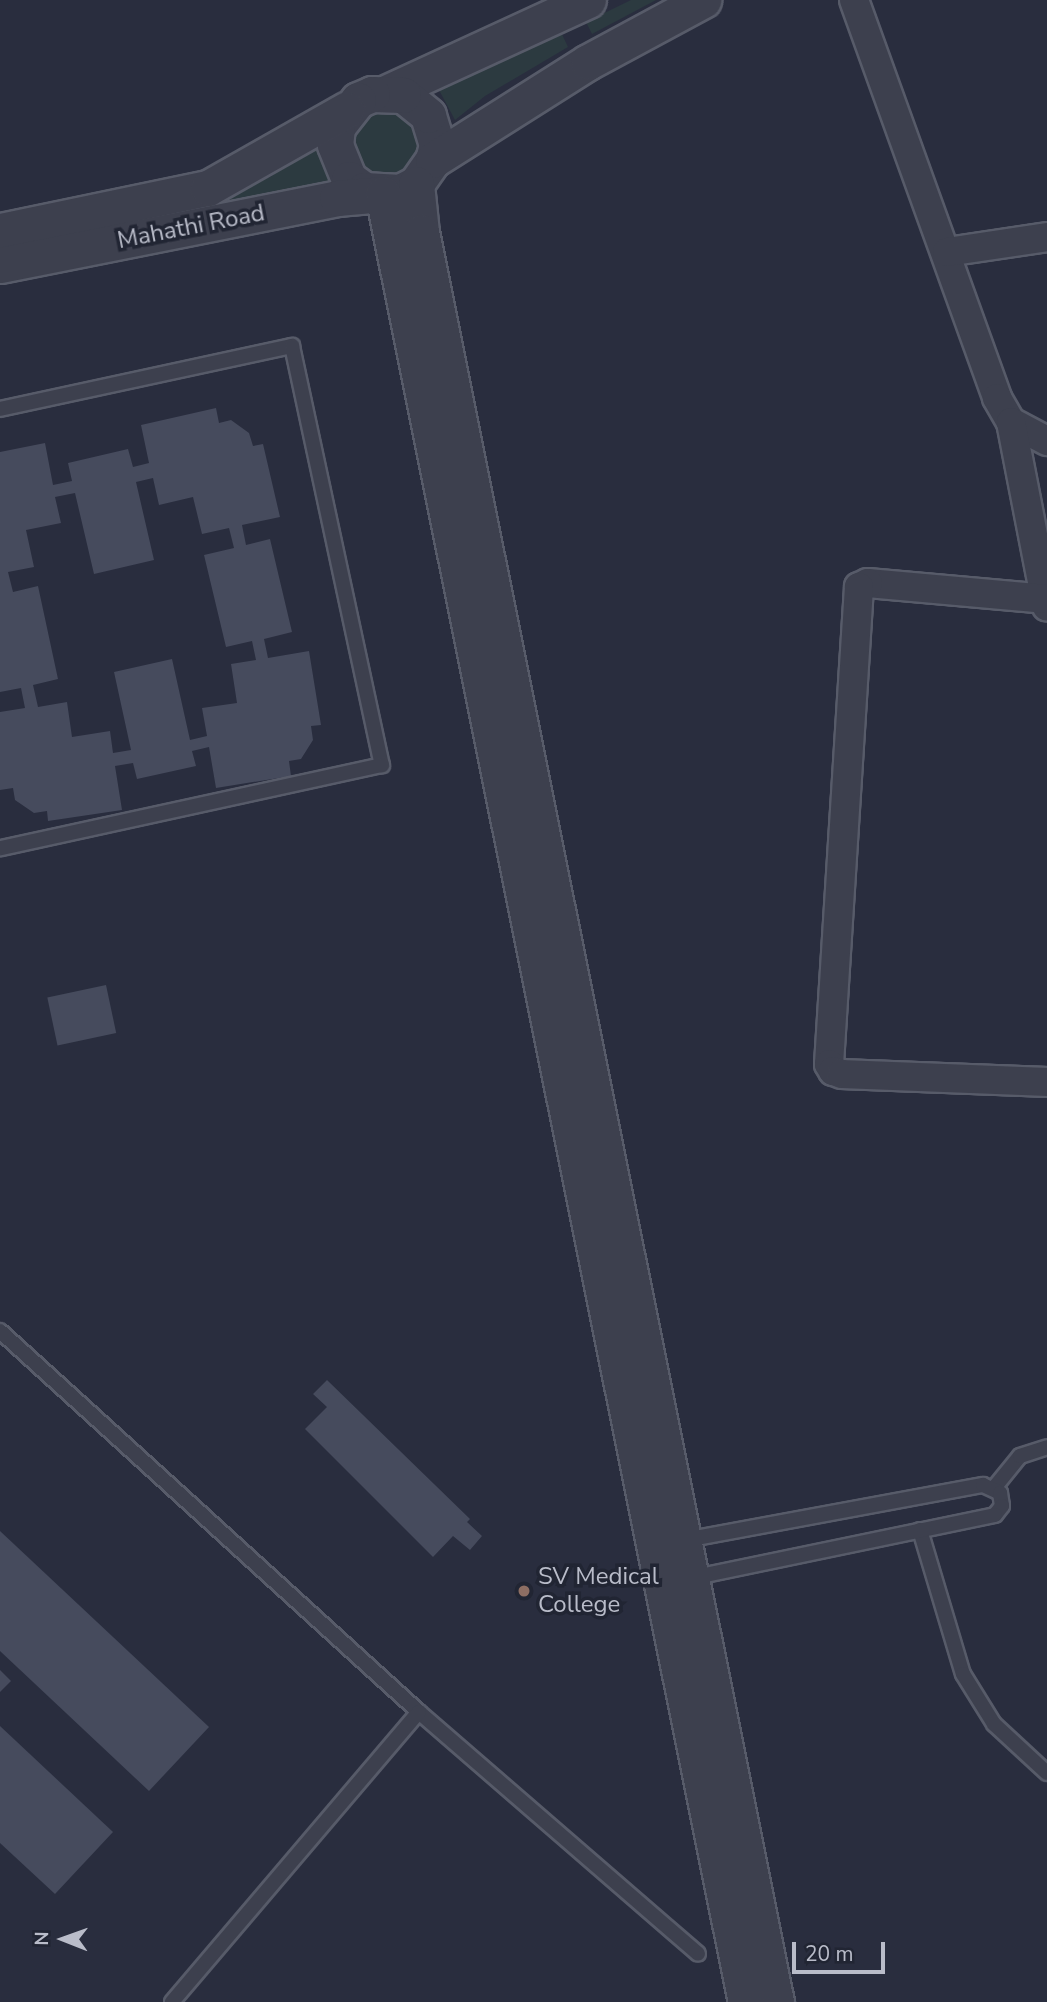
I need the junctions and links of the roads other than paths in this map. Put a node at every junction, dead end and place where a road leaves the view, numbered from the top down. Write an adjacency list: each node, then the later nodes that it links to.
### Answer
1 (703, 0): 4 (street, Mahathi Road)
2 (854, 0): 11 (street)
3 (576, 6): 4 (street); 5 (street, Mahathi Road)
4 (588, 62): 7 (street, Mahathi Road)
5 (388, 92): 6 (street, Mahathi Road); 7 (street)
6 (346, 110): 8 (street); 9 (street, Mahathi Road)
7 (425, 172): 8 (street, Mahathi Road); 23 (street)
8 (383, 194): 12 (street, Mahathi Road); 29 (street)
9 (0, 231)
10 (1047, 237): 11 (street)
11 (947, 252): 14 (street)
12 (0, 265)
13 (0, 409): 17 (lane)
14 (1011, 422): 15 (street); 16 (street)
15 (1047, 441)
16 (1046, 601): 18 (street)
17 (0, 848)
18 (1047, 1082)
19 (0, 1331): 25 (lane)
20 (1047, 1447): 21 (lane)
21 (994, 1488): 22 (lane); 23 (lane)
22 (920, 1530): 24 (lane); 26 (lane)
23 (683, 1540): 24 (street)
24 (691, 1578): 30 (street)
25 (419, 1712): 27 (lane); 28 (lane)
26 (1047, 1773)
27 (698, 1955)
28 (172, 2002)
29 (746, 2002)
30 (776, 2002)

